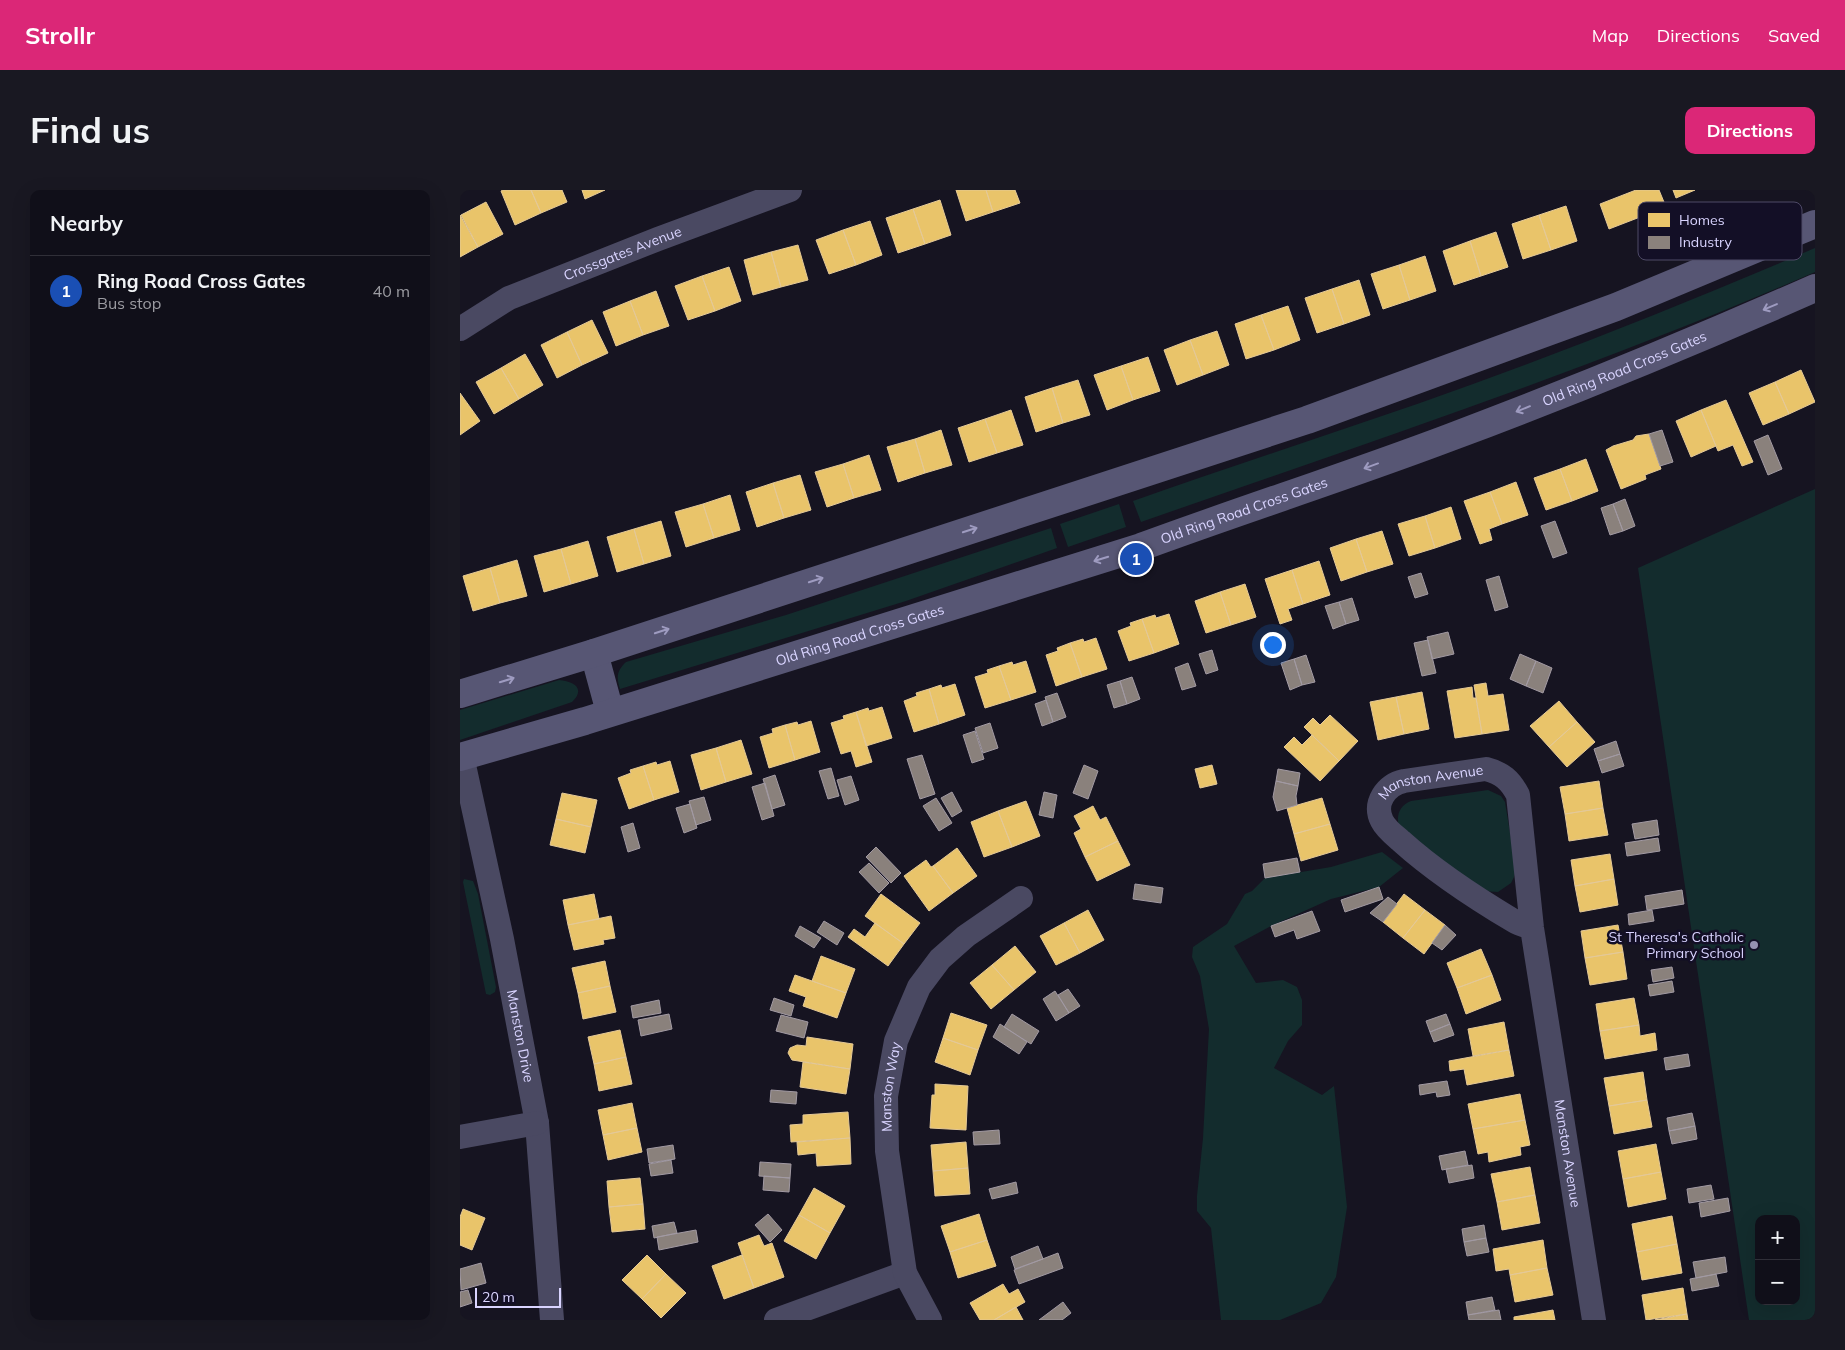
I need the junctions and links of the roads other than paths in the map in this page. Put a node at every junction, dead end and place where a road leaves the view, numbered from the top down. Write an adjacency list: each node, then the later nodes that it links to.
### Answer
1 (790, 190): 6 (street, Crossgates Avenue)
2 (1815, 224): 3 (main road, one-way to 2)
3 (1802, 229)
4 (1729, 260): 7 (main road, one-way to 4)
5 (1815, 288): 9 (main road, Old Ring Road Cross Gates, one-way to 9)
6 (460, 329)
7 (594, 653): 8 (main road, one-way to 7); 9 (main road)
8 (460, 694)
9 (610, 712): 10 (main road, Old Ring Road Cross Gates)
10 (461, 756): 13 (street, Manston Drive)
11 (1021, 898): 15 (street, Manston Way)
12 (1532, 928): 12 (street, Manston Avenue); 19 (street, Manston Avenue)
13 (537, 1123): 14 (street); 16 (street, Manston Drive)
14 (460, 1137)
15 (905, 1273): 17 (street); 18 (street, Manston Way)
16 (552, 1320)
17 (776, 1320)
18 (930, 1320)
19 (1594, 1320)

